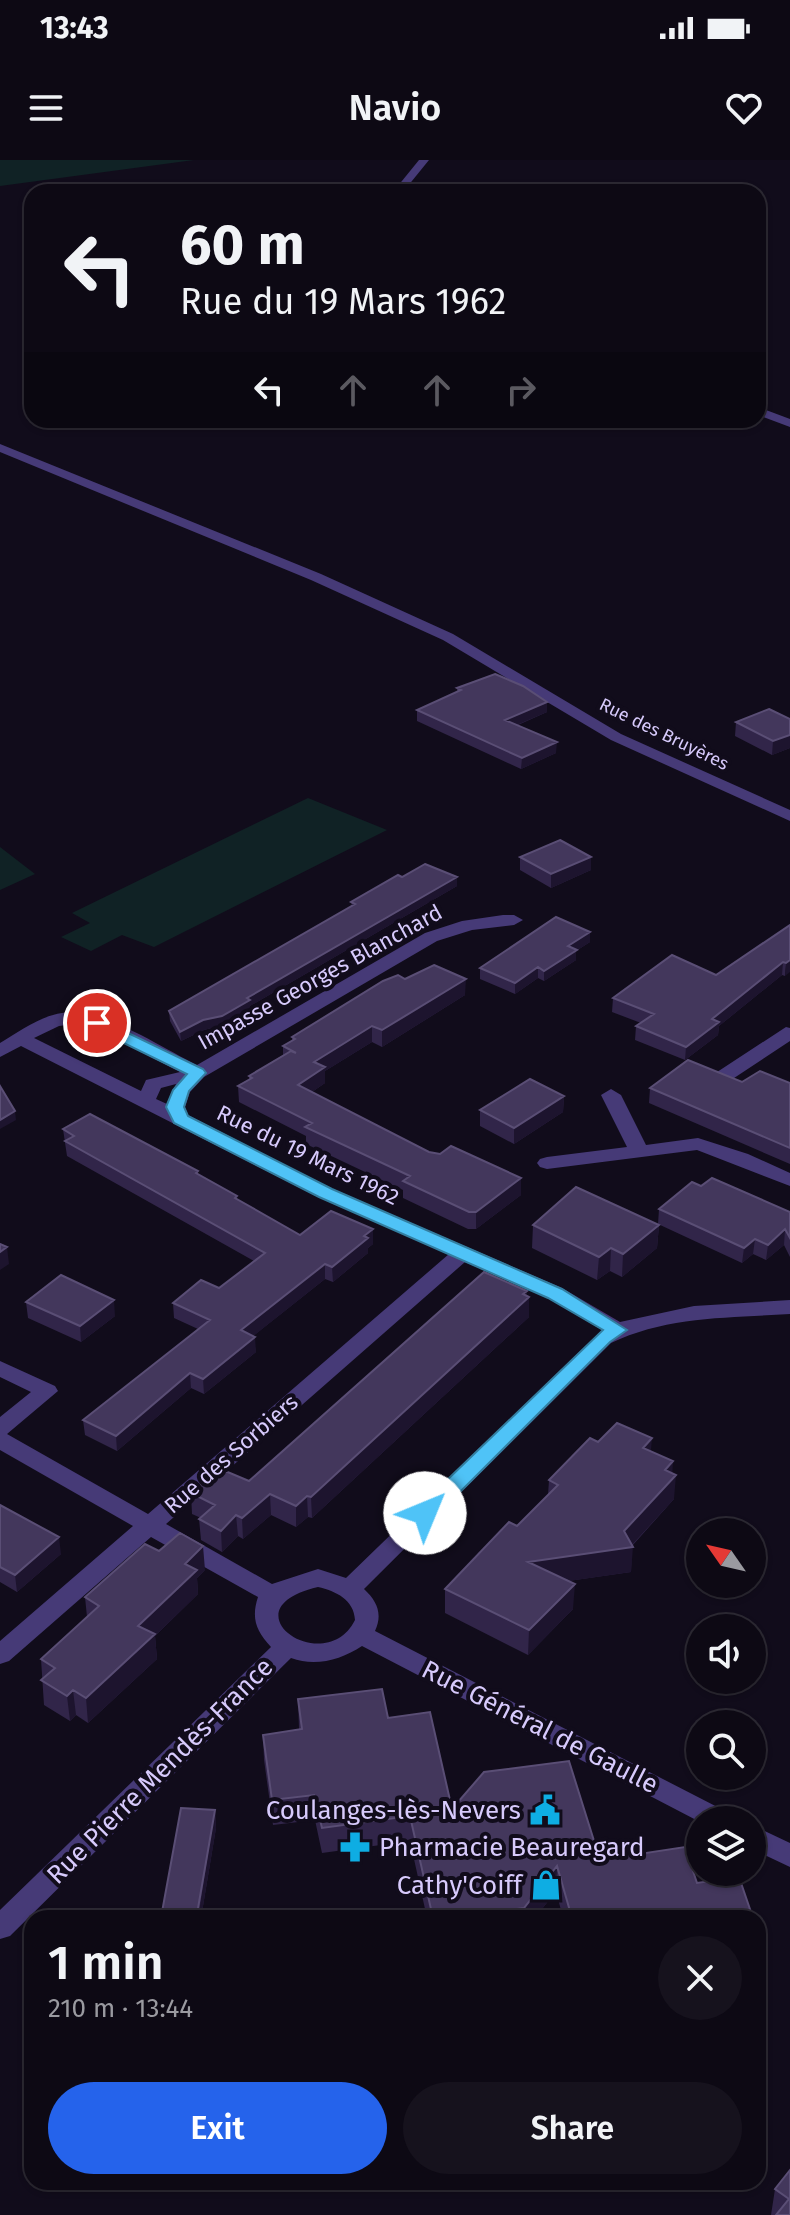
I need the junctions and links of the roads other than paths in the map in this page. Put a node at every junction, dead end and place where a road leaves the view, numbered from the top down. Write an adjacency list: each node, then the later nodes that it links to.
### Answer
1 (424, 160): 2 (street)
2 (404, 184)
3 (766, 414): 4 (street)
4 (790, 423)
5 (0, 448): 6 (street, Rue des Bruyères)
6 (790, 816)
7 (514, 920): 11 (street, Impasse Georges Blanchard)
8 (790, 1035): 12 (street)
9 (21, 1039): 10 (street); 11 (street); 14 (street)
10 (0, 1051)
11 (197, 1073): 14 (street); 15 (street, Rue du 19 Mars 1962)
12 (718, 1080)
13 (611, 1095): 16 (street)
14 (146, 1101): 15 (street)
15 (180, 1119): 19 (street, Rue du 19 Mars 1962)
16 (639, 1151): 17 (street); 18 (street)
17 (547, 1163)
18 (790, 1180)
19 (463, 1253): 21 (street, Rue du 19 Mars 1962); 25 (street, Rue des Sorbiers)
20 (790, 1307): 21 (street)
21 (617, 1330): 26 (street)
22 (0, 1368): 23 (street)
23 (0, 1429)
24 (0, 1440): 25 (street)
25 (149, 1525): 27 (street); 30 (street, Rue des Sorbiers)
26 (350, 1588): 27 (street); 28 (street)
27 (273, 1595): 29 (street)
28 (360, 1634): 29 (street); 31 (street, Rue Général de Gaulle)
29 (286, 1647): 34 (street, Rue Pierre Mendès-France)
30 (0, 1655)
31 (693, 1806)
32 (766, 1843): 33 (street)
33 (790, 1856)
34 (0, 1928)

